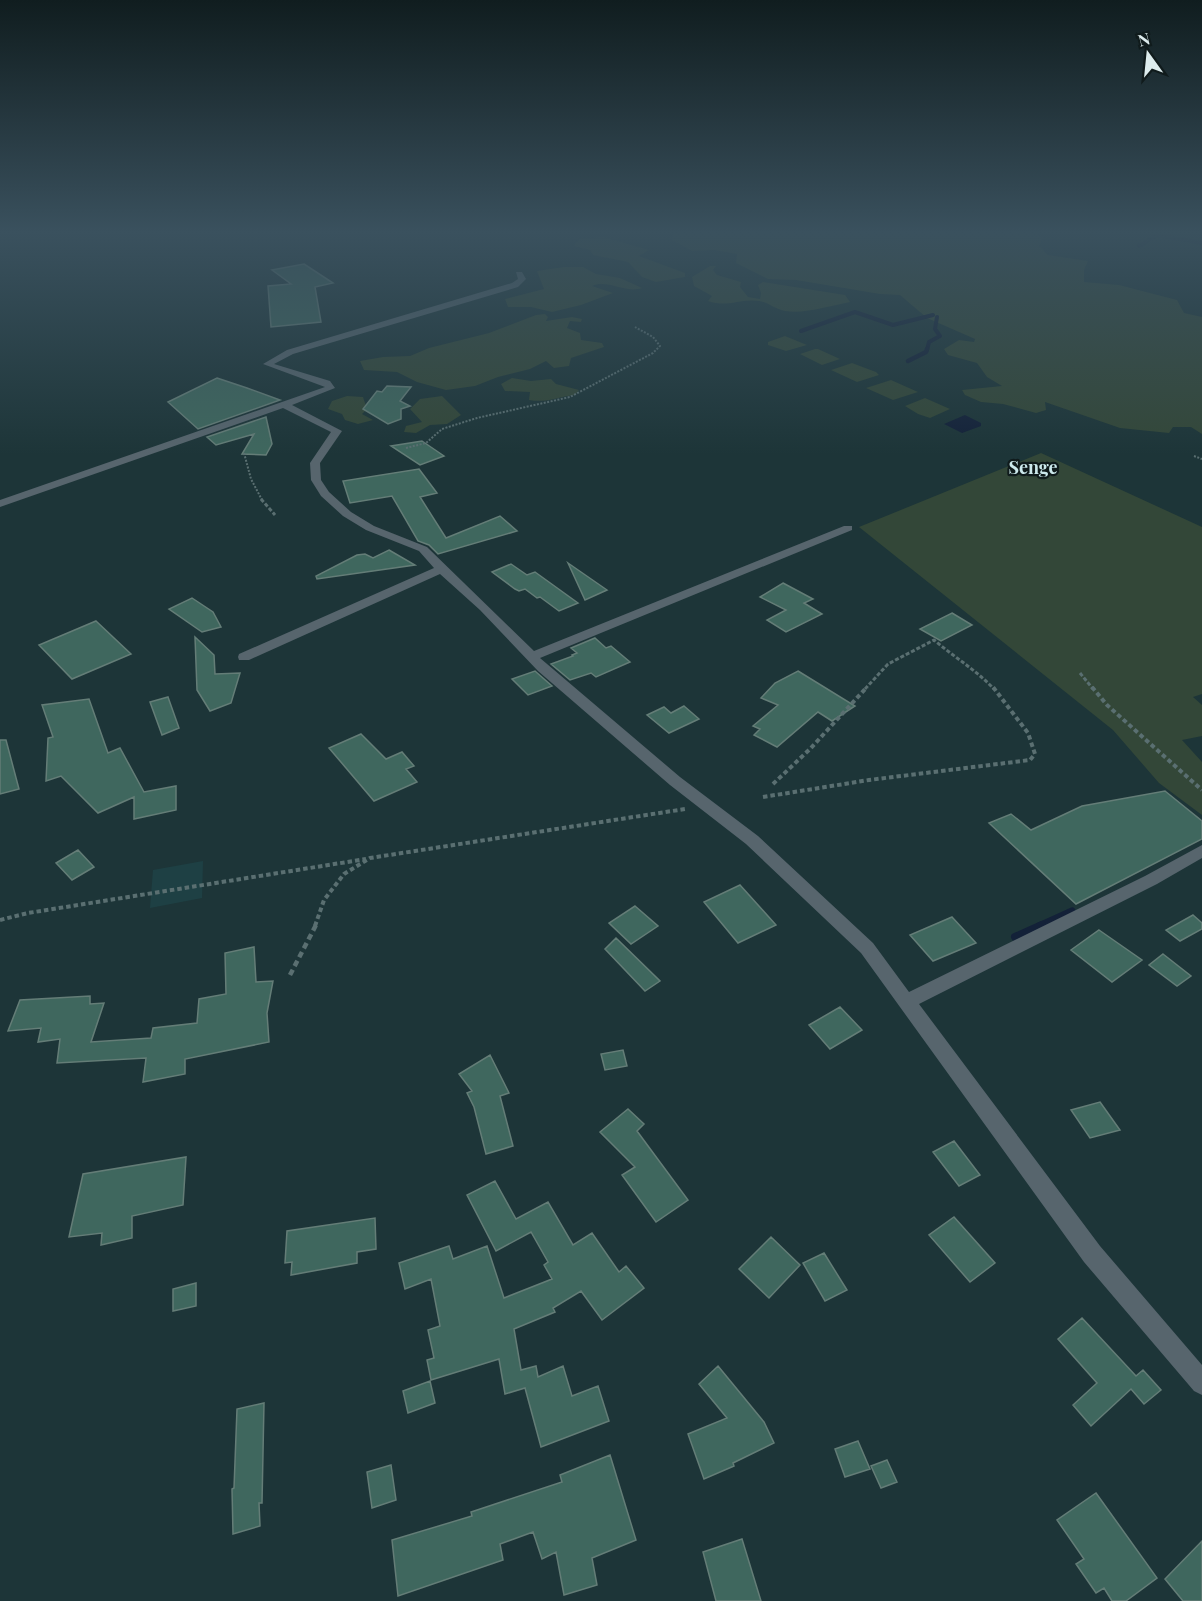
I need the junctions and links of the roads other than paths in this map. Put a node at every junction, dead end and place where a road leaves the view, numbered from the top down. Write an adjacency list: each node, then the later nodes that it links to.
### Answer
1 (445, 306): 2 (street)
2 (283, 404): 3 (street); 5 (street)
3 (0, 504)
4 (848, 528): 6 (street)
5 (442, 569): 6 (street); 7 (street)
6 (533, 656): 9 (street)
7 (244, 657)
8 (1202, 851): 9 (street)
9 (906, 1002): 10 (street)
10 (1202, 1383)

